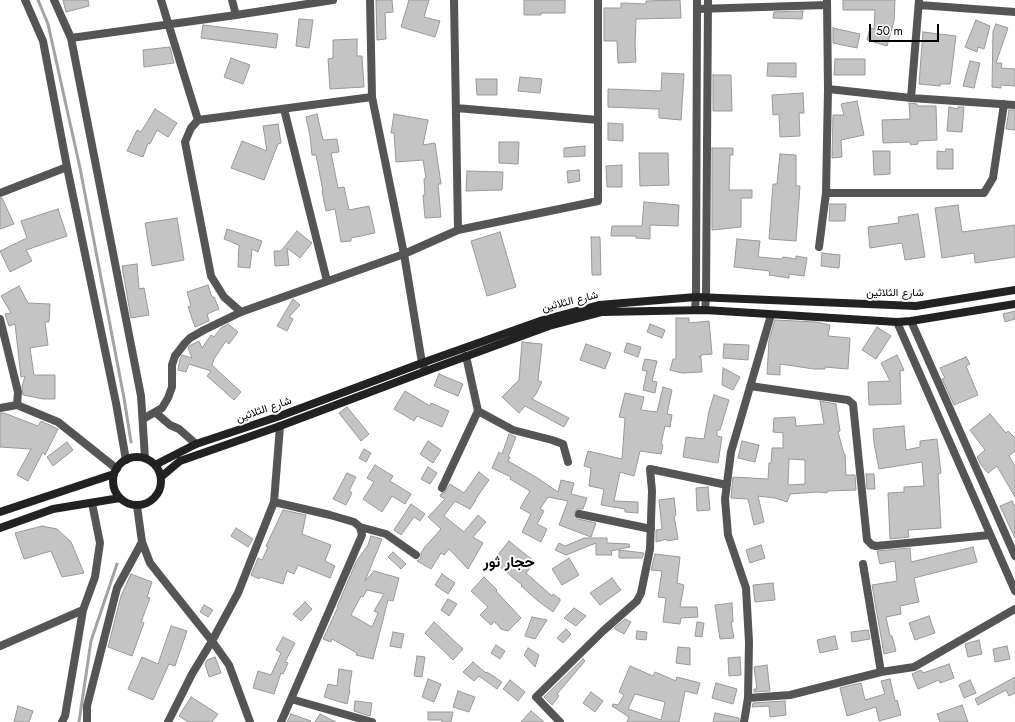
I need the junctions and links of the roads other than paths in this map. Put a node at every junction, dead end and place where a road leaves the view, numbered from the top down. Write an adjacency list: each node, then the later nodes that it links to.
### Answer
1 (25, 0): 28 (street)
2 (54, 0): 18 (street)
3 (161, 0): 17 (street)
4 (232, 0): 16 (street)
5 (333, 0): 16 (street)
6 (370, 0): 20 (street)
7 (454, 0): 24 (street)
8 (598, 0): 27 (street)
9 (697, 0): 13 (street)
10 (708, 0): 14 (street)
11 (827, 2): 14 (street); 19 (street)
12 (919, 3): 15 (street); 21 (street)
13 (696, 9): 14 (street); 36 (street)
14 (708, 9): 37 (street)
15 (1015, 12)
16 (236, 15): 17 (street)
17 (169, 24): 18 (street); 26 (street)
18 (71, 38): 54 (street)
19 (828, 89): 21 (street); 30 (street)
20 (372, 97): 25 (street); 33 (street)
21 (911, 98): 22 (street)
22 (1004, 104): 23 (street); 30 (street)
23 (1015, 105)
24 (456, 108): 27 (street); 31 (street)
25 (284, 109): 26 (street); 34 (street)
26 (198, 120): 41 (street)
27 (598, 120): 31 (street)
28 (67, 167): 29 (street); 58 (street)
29 (0, 193)
30 (826, 193): 32 (street)
31 (458, 230): 33 (street)
32 (819, 247)
33 (404, 254): 34 (street); 47 (street)
34 (327, 281): 41 (street)
35 (1015, 290): 37 (main road, شارع الثلاثين)
36 (696, 297): 37 (main road, شارع الثلاثين); 39 (street); 47 (main road, شارع الثلاثين)
37 (706, 297): 40 (street)
38 (1015, 304): 44 (main road, شارع الثلاثين)
39 (695, 310): 40 (main road, شارع الثلاثين); 46 (main road, شارع الثلاثين)
40 (705, 310): 42 (main road, شارع الثلاثين)
41 (242, 312): 53 (street)
42 (771, 315): 45 (main road, شارع الثلاثين); 49 (street)
43 (0, 319): 50 (street)
44 (911, 321): 45 (main road, شارع الثلاثين); 77 (street)
45 (897, 322): 74 (street)
46 (466, 356): 48 (main road, شارع الثلاثين); 52 (street)
47 (422, 363): 48 (street); 56 (main road, شارع الثلاثين)
48 (426, 371): 55 (main road, شارع الثلاثين)
49 (750, 386): 63 (street); 74 (street)
50 (17, 405): 51 (street); 61 (street)
51 (0, 408)
52 (478, 410): 59 (street); 64 (street)
53 (156, 413): 54 (street); 56 (street)
54 (143, 419): 57 (street)
55 (280, 426): 62 (main road, شارع الثلاثين); 66 (street)
56 (196, 444): 60 (main road, شارع الثلاثين)
57 (145, 458): 58 (main road); 60 (main road)
58 (126, 460): 61 (main road)
59 (568, 462)
60 (155, 465): 62 (main road)
61 (115, 472): 65 (main road); 69 (main road)
62 (161, 477): 68 (main road)
63 (727, 485): 73 (street); 85 (street)
64 (442, 488)
65 (120, 498): 67 (main road); 68 (main road)
66 (274, 502): 71 (street); 82 (street)
67 (92, 503): 72 (main road); 81 (street)
68 (137, 506): 75 (street)
69 (0, 512)
70 (578, 514): 73 (street)
71 (360, 527): 76 (street); 86 (street)
72 (0, 528)
73 (651, 528): 93 (street)
74 (990, 535): 79 (street)
75 (142, 542): 82 (street); 88 (street)
76 (416, 555)
77 (1015, 556)
78 (863, 564): 84 (street)
79 (1015, 591)
80 (1015, 609): 84 (street)
81 (83, 610): 83 (street); 87 (street)
82 (212, 641): 89 (street); 90 (street)
83 (0, 646)
84 (881, 672): 85 (street)
85 (748, 698): 94 (street)
86 (291, 699): 91 (street); 92 (street)
87 (62, 722)
88 (87, 722)
89 (168, 722)
90 (250, 722)
91 (281, 722)
92 (372, 722)
93 (560, 722)
94 (744, 722)

